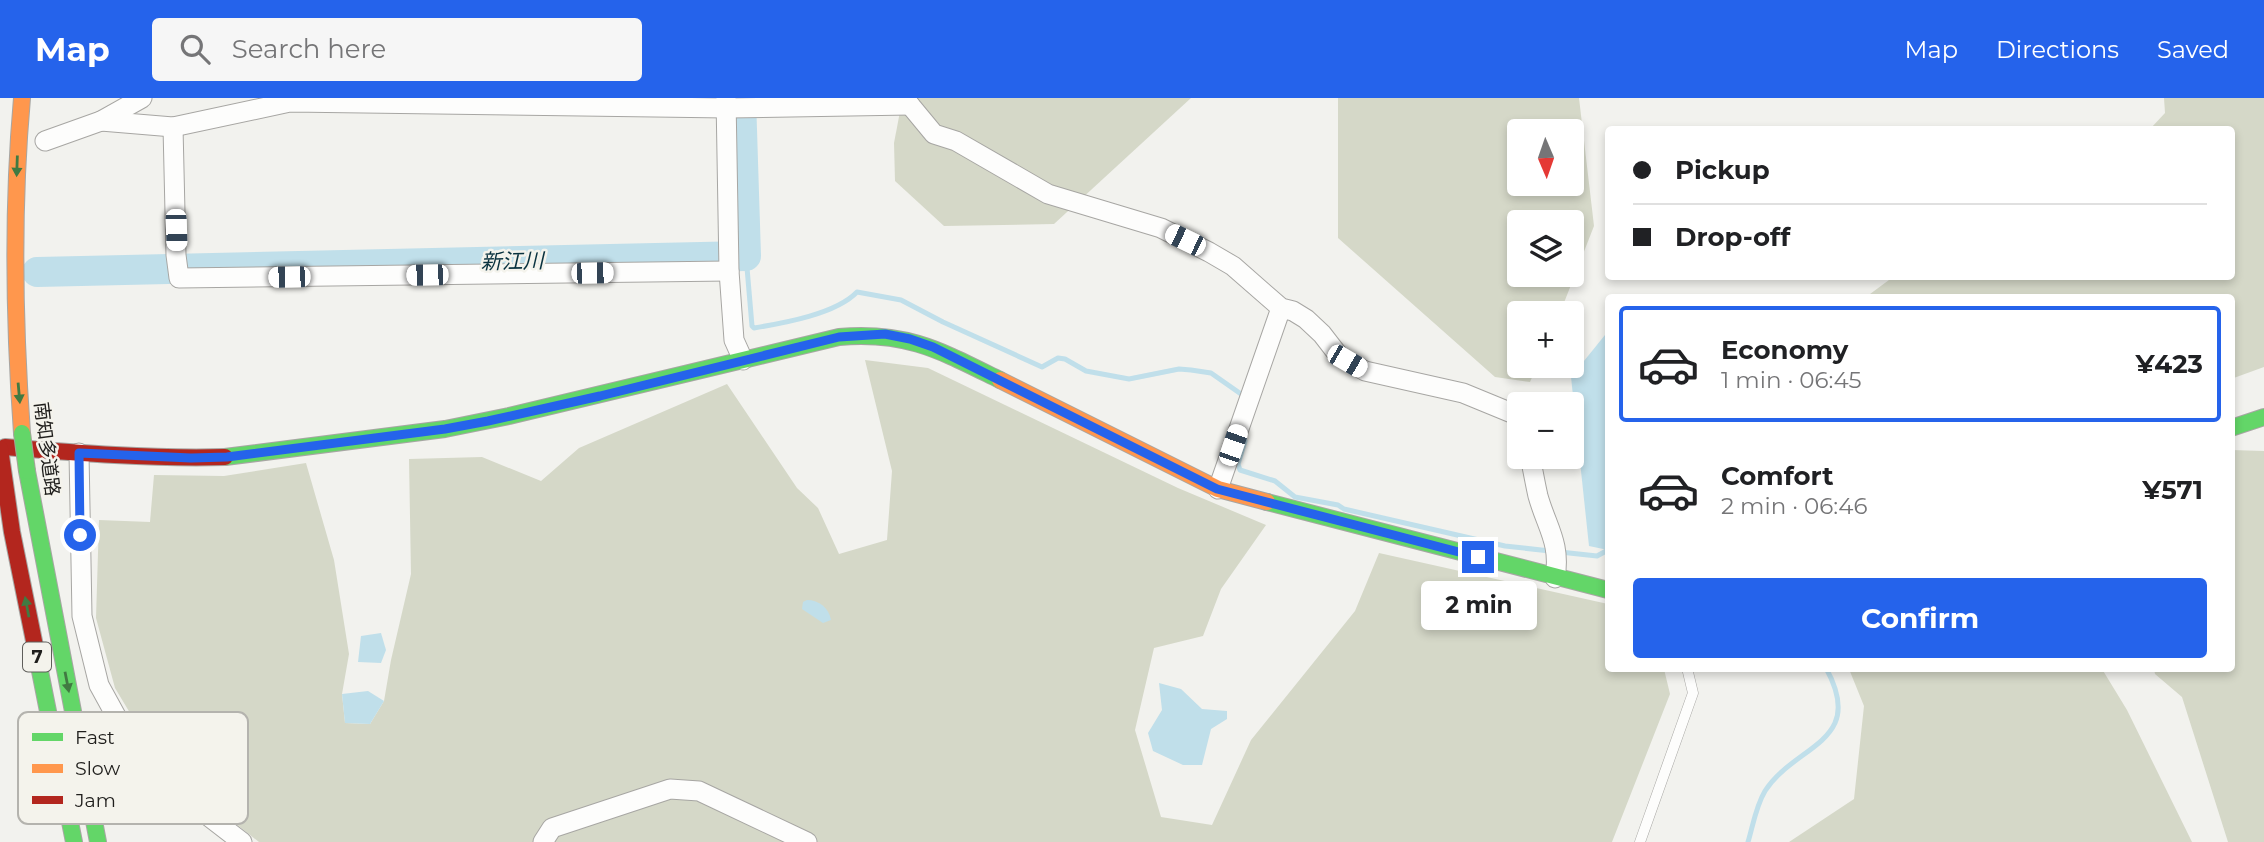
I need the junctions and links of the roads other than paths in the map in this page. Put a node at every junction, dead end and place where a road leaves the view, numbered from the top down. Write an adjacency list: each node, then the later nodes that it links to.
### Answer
1 (22, 98): 22 (main road, 南知多道路 / 7, one-way to 22, bridge)
2 (142, 98): 5 (street)
3 (911, 101): 4 (street); 9 (street)
4 (727, 104): 6 (street); 8 (street)
5 (101, 121): 6 (street); 7 (street)
6 (173, 127): 8 (street)
7 (45, 141)
8 (729, 271): 10 (street)
9 (1281, 307): 11 (street); 17 (street)
10 (743, 360): 15 (main road); 17 (main road)
11 (1507, 411)
12 (2264, 417): 13 (main road)
13 (2235, 427)
14 (0, 448): 15 (main road); 21 (main road, 7, one-way to 14)
15 (79, 453): 23 (street)
16 (1532, 469): 18 (street)
17 (1217, 489): 18 (main road)
18 (1555, 578): 19 (main road)
19 (1605, 589)
20 (1688, 672): 32 (lane)
21 (49, 712)
22 (73, 712)
23 (114, 712)
24 (71, 824): 27 (main road, 7, one-way to 24)
25 (95, 824): 28 (main road, 南知多道路 / 7, one-way to 28, bridge)
26 (219, 824): 29 (street)
27 (75, 842)
28 (98, 842)
29 (242, 842)
30 (543, 842): 31 (street)
31 (807, 842)
32 (1640, 842)

